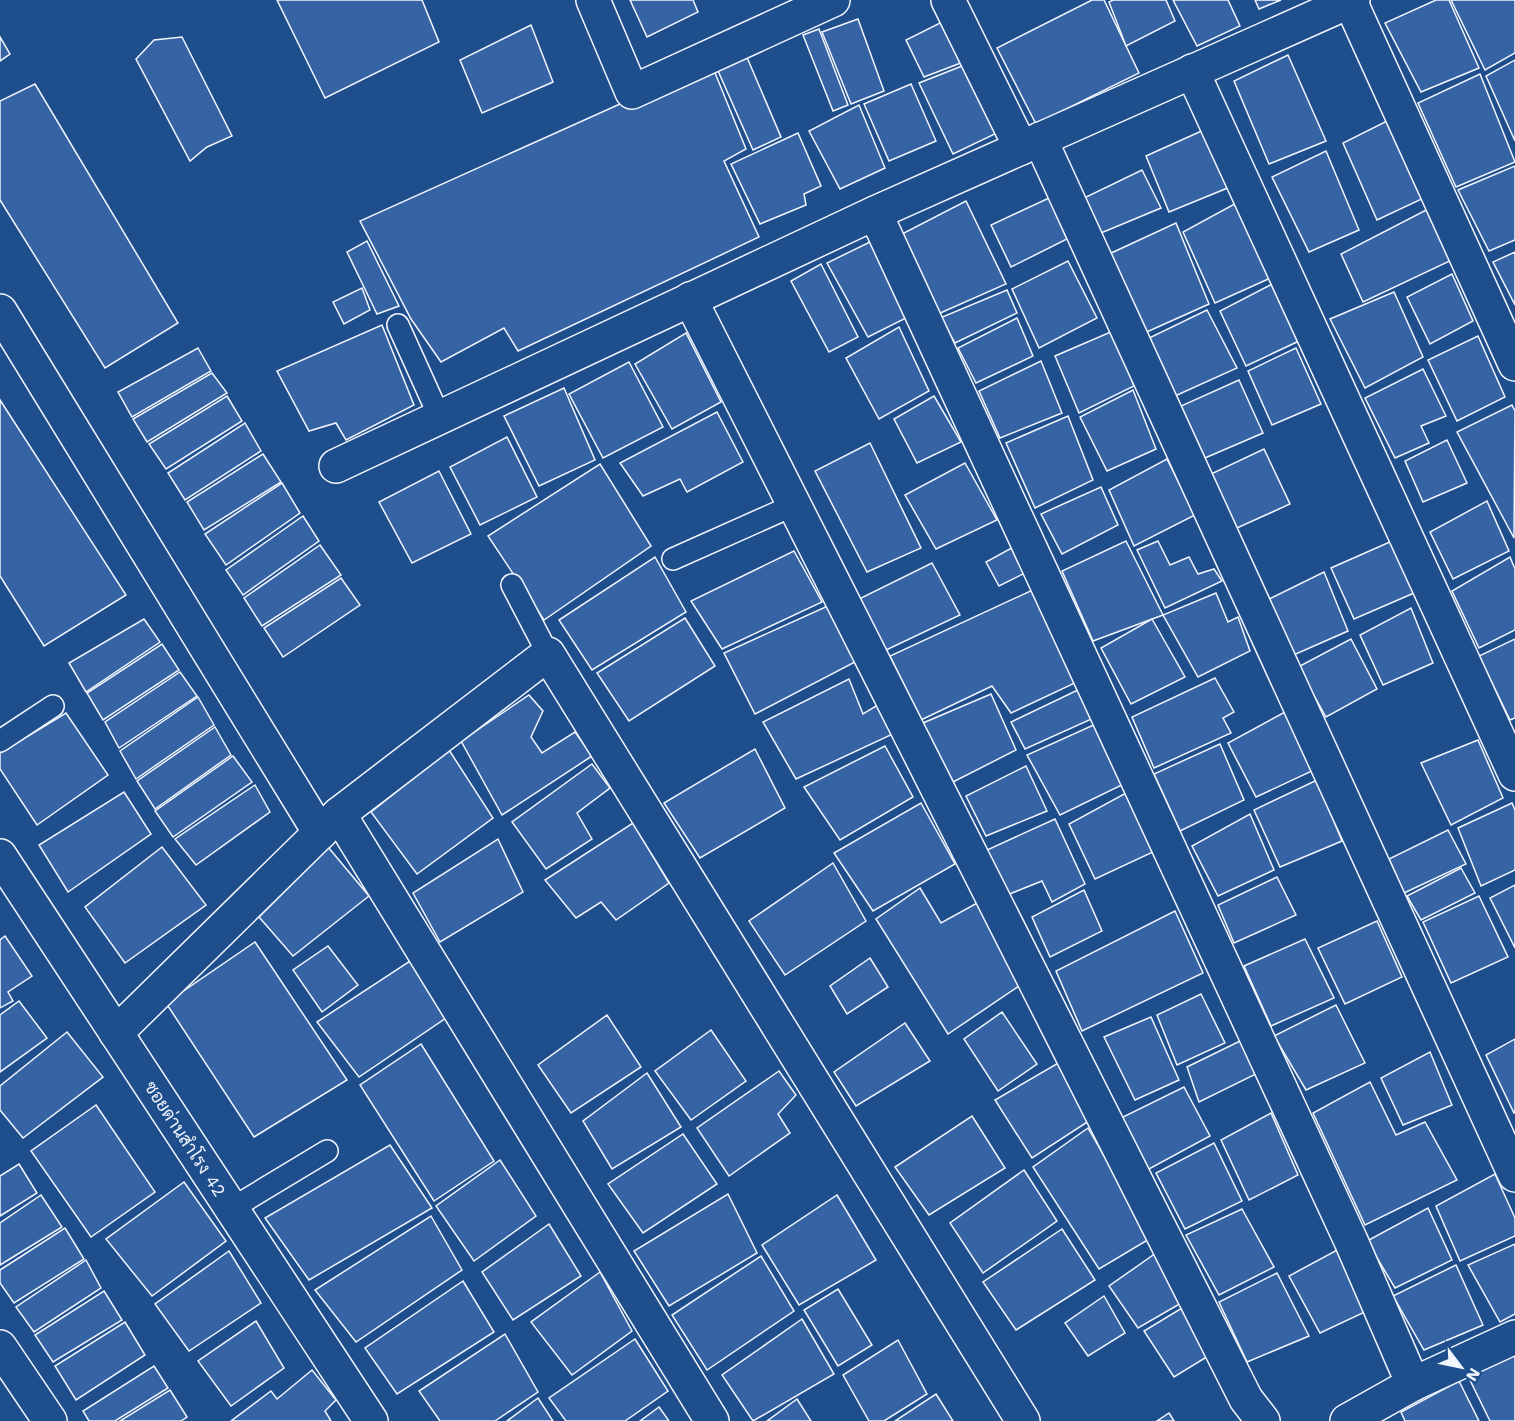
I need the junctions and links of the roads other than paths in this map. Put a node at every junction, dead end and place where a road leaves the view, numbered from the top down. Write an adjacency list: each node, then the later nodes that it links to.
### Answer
1 (593, 0): 2 (street)
2 (833, 0)
3 (948, 0): 6 (street)
4 (1351, 1): 5 (street); 11 (street)
5 (1192, 71): 6 (street); 20 (street)
6 (1030, 144): 7 (street); 25 (street)
7 (875, 213): 8 (street); 29 (street)
8 (690, 299): 12 (street); 14 (street)
9 (0, 311): 21 (street)
10 (398, 325): 12 (lane)
11 (1515, 364)
12 (440, 418): 13 (street)
13 (336, 466)
14 (794, 505): 15 (lane); 34 (street)
15 (673, 559)
16 (512, 585): 17 (lane)
17 (548, 654): 21 (street); 33 (street)
18 (53, 706): 19 (lane)
19 (0, 741)
20 (1515, 774)
21 (330, 823): 23 (street); 32 (street)
22 (0, 856): 23 (street, ซอยด่านสำโรง 42)
23 (116, 1033): 26 (street, ซอยด่านสำโรง 42)
24 (327, 1151): 26 (lane)
25 (1515, 1175)
26 (231, 1209): 31 (street, ซอยด่านสำโรง 42)
27 (1515, 1337): 29 (street)
28 (0, 1347): 30 (street)
29 (1413, 1384): 35 (street)
30 (43, 1419)
31 (371, 1421)
32 (712, 1421)
33 (1023, 1421)
34 (1263, 1421)
35 (1347, 1421)

